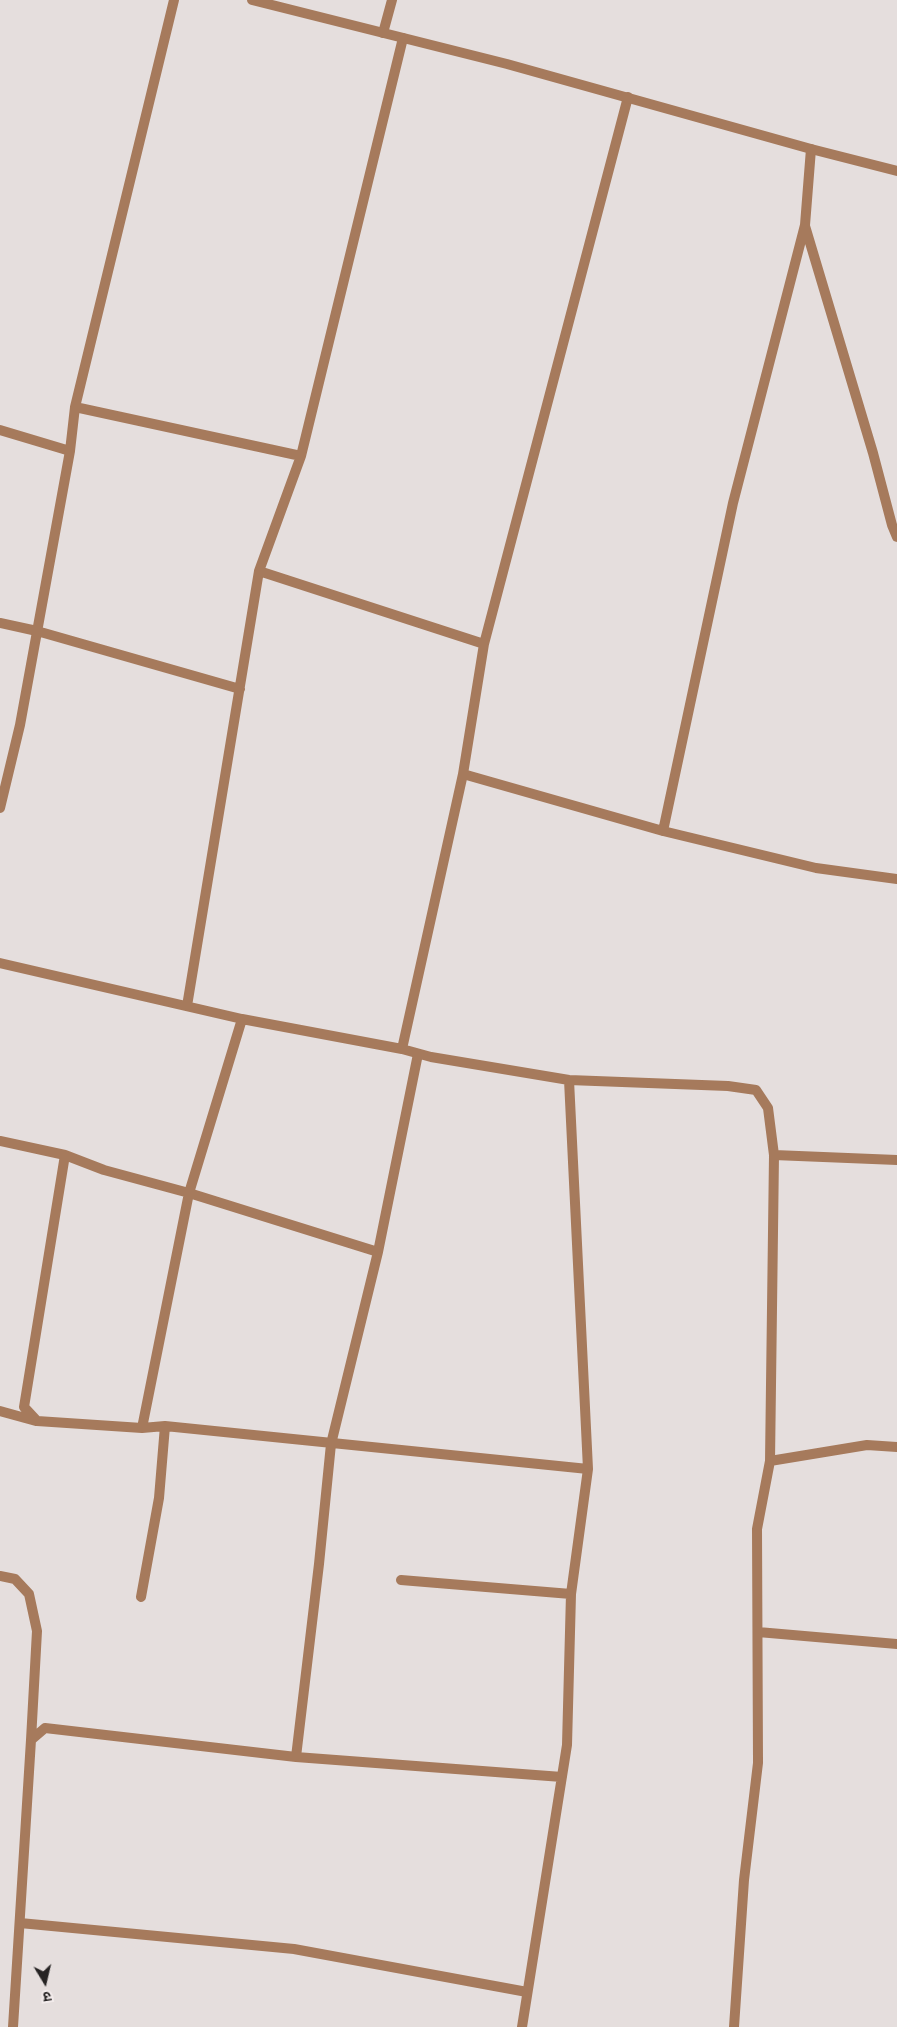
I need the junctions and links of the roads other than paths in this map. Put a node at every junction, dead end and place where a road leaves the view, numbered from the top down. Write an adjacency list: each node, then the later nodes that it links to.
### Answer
1 (174, 0): 10 (street)
2 (252, 0): 4 (street)
3 (392, 0): 4 (street)
4 (383, 33): 5 (street)
5 (403, 38): 6 (street); 13 (street)
6 (628, 97): 7 (street); 18 (street)
7 (811, 149): 8 (street); 9 (street)
8 (897, 171)
9 (805, 225): 14 (street); 22 (street)
10 (75, 407): 12 (street); 13 (street)
11 (0, 430): 12 (street)
12 (70, 451): 17 (street)
13 (301, 456): 15 (street)
14 (897, 537)
15 (260, 571): 18 (street); 19 (street)
16 (0, 623): 17 (street)
17 (37, 631): 19 (street); 21 (street)
18 (484, 644): 20 (street)
19 (240, 689): 25 (street)
20 (463, 774): 22 (street); 27 (street)
21 (0, 808)
22 (662, 831): 23 (street)
23 (897, 879)
24 (0, 963): 25 (street)
25 (187, 1006): 26 (street)
26 (242, 1019): 27 (street); 34 (street)
27 (402, 1049): 28 (street)
28 (418, 1054): 29 (street); 35 (street)
29 (569, 1080): 31 (street); 43 (street)
30 (0, 1141): 32 (street)
31 (774, 1154): 33 (street); 42 (street)
32 (65, 1155): 34 (street); 37 (street)
33 (897, 1160)
34 (189, 1193): 35 (street); 39 (street)
35 (378, 1252): 40 (street)
36 (0, 1411): 37 (street)
37 (37, 1421): 39 (street)
38 (165, 1426): 39 (street); 40 (street); 47 (street)
39 (142, 1428)
40 (331, 1444): 43 (street); 51 (street)
41 (897, 1447): 42 (street)
42 (770, 1461): 48 (street)
43 (588, 1468): 46 (street)
44 (0, 1576): 50 (street)
45 (401, 1580): 46 (street)
46 (571, 1594): 52 (street)
47 (141, 1597)
48 (758, 1632): 49 (street); 57 (street)
49 (897, 1644)
50 (32, 1740): 51 (street); 53 (street)
51 (296, 1757): 52 (street)
52 (562, 1777): 54 (street)
53 (20, 1923): 54 (street); 55 (street)
54 (527, 1992): 56 (street)
55 (13, 2027)
56 (522, 2027)
57 (734, 2027)

